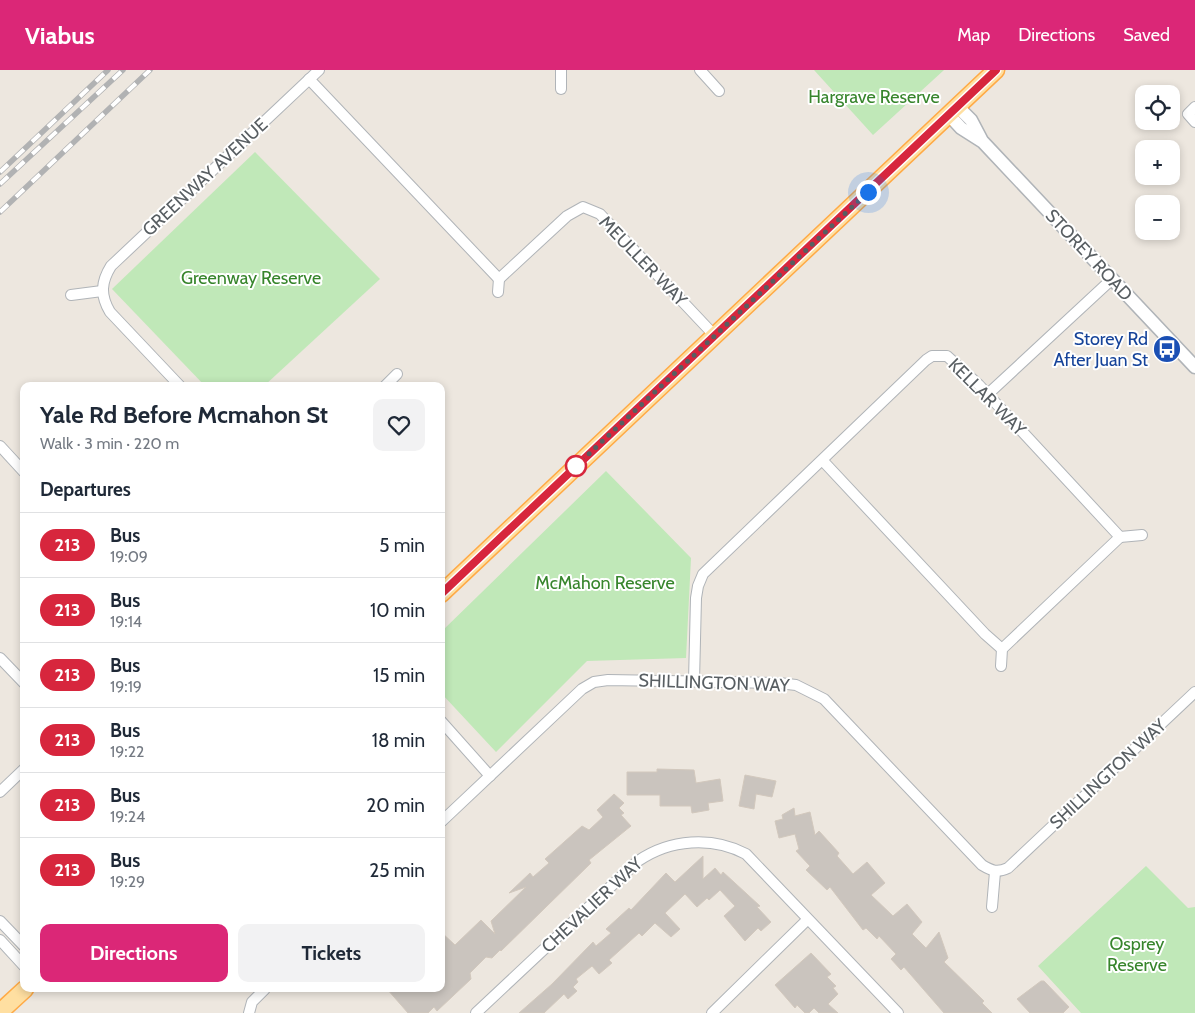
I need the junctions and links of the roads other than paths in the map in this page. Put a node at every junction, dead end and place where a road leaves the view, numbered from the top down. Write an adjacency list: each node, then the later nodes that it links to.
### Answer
1 (319, 70): 5 (street, GREENWAY AVENUE)
2 (561, 70): 6 (street)
3 (700, 70): 7 (street)
4 (996, 70): 9 (main road)
5 (309, 79): 11 (street); 13 (street, GREENWAY AVENUE)
6 (561, 89)
7 (718, 91)
8 (1195, 107): 10 (street)
9 (953, 111): 12 (street, STOREY ROAD); 16 (main road)
10 (1195, 122)
11 (499, 279): 14 (street); 16 (street, MEULLER WAY)
12 (1111, 280): 17 (street, STOREY ROAD); 21 (street)
13 (102, 291): 15 (street); 19 (street)
14 (498, 292)
15 (70, 295)
16 (715, 336): 27 (main road)
17 (1195, 367)
18 (397, 374): 20 (street)
19 (176, 382)
20 (389, 382)
21 (988, 394): 23 (street, KELLAR WAY); 26 (street, KELLAR WAY)
22 (0, 446): 24 (street)
23 (823, 461): 28 (street); 32 (street, KELLAR WAY)
24 (20, 468)
25 (1142, 535): 26 (street)
26 (1120, 537): 28 (street)
27 (445, 590)
28 (1002, 649): 30 (street)
29 (0, 658): 31 (street)
30 (1001, 666)
31 (20, 679)
32 (694, 681): 36 (street, SHILLINGTON WAY); 39 (street, SHILLINGTON WAY)
33 (1195, 692): 39 (street, SHILLINGTON WAY)
34 (445, 725): 36 (street)
35 (20, 772): 37 (street)
36 (490, 776): 38 (street, SHILLINGTON WAY)
37 (0, 792)
38 (445, 818)
39 (995, 872): 40 (street)
40 (992, 906)
41 (807, 920): 50 (street, CHEVALIER WAY); 51 (street); 52 (street, CHEVALIER WAY)
42 (0, 921): 44 (street)
43 (0, 940): 45 (street)
44 (20, 942)
45 (20, 962)
46 (22, 992): 48 (main road)
47 (262, 992): 49 (street)
48 (0, 1012)
49 (249, 1013)
50 (476, 1013)
51 (712, 1013)
52 (898, 1013)

